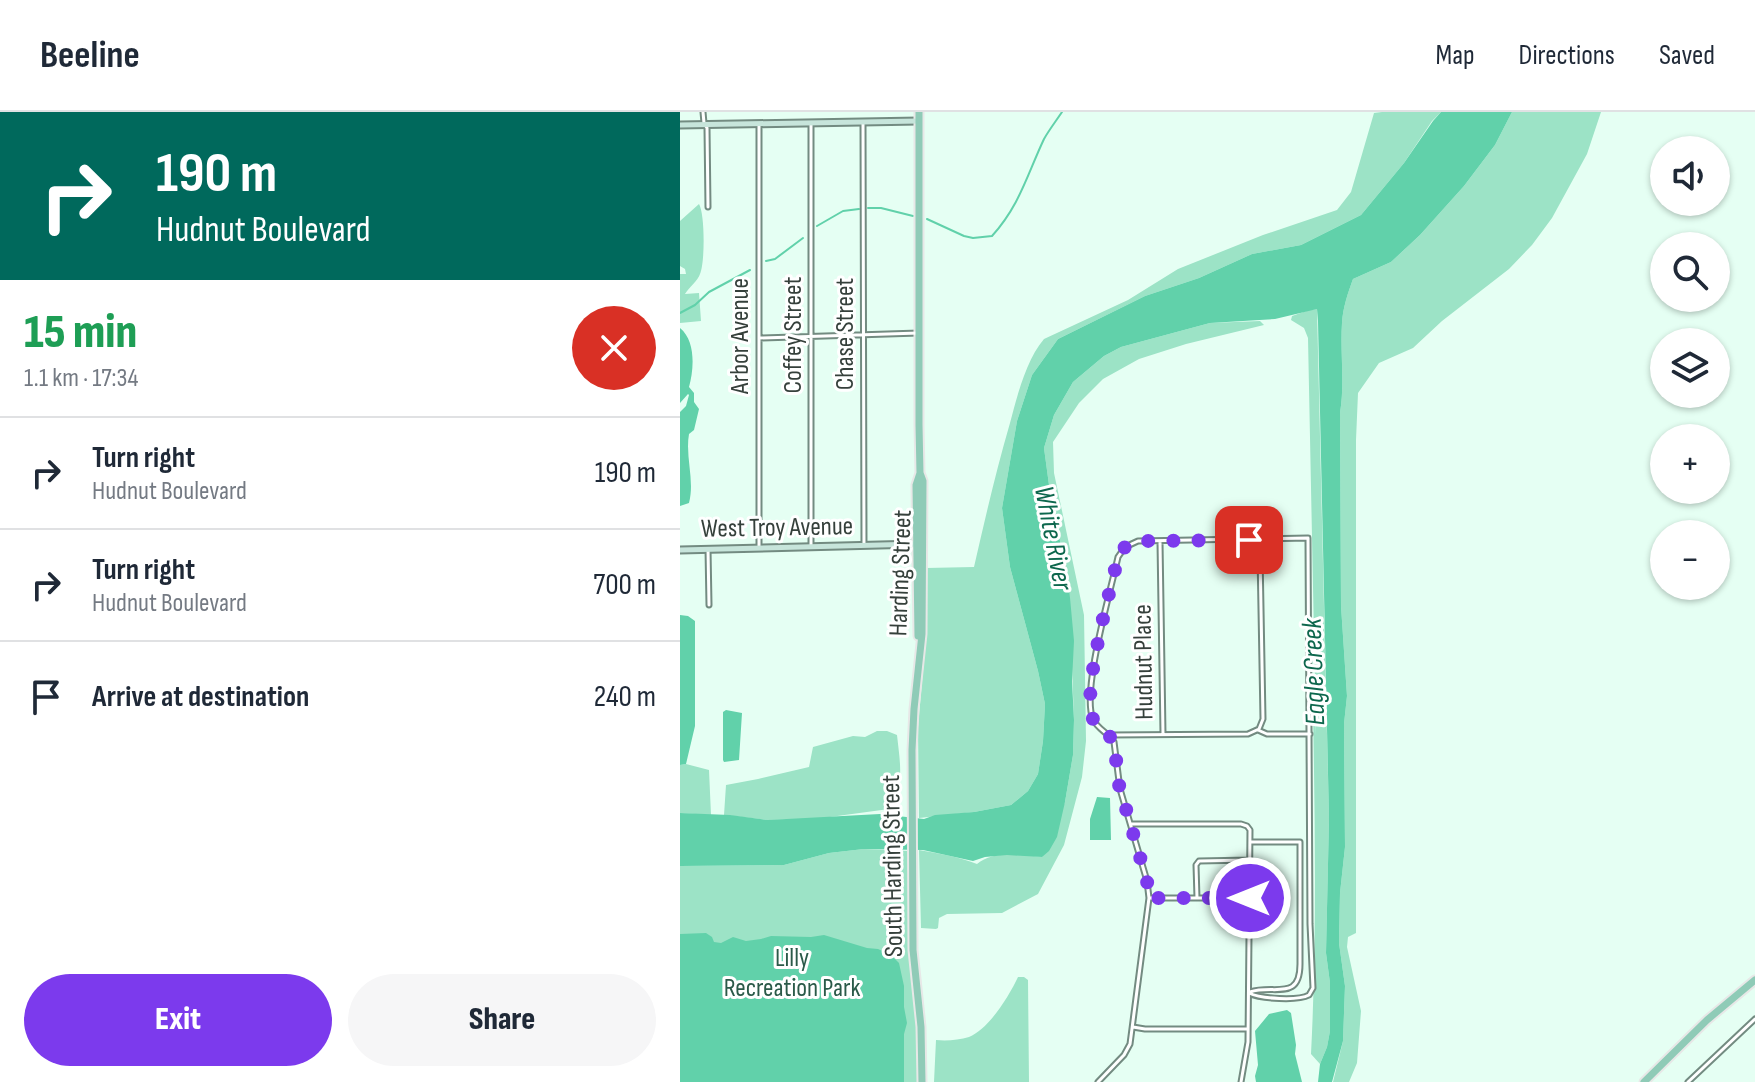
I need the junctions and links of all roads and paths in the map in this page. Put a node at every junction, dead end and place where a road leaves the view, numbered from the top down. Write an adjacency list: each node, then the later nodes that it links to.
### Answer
1 (703, 112): 5 (street)
2 (919, 116): 4 (street); 9 (main road)
3 (811, 122): 4 (street); 6 (street); 11 (street, Coffey Street)
4 (863, 122): 10 (street, Chase Street)
5 (704, 124): 6 (street); 7 (street); 8 (street)
6 (759, 124): 12 (street, Arbor Avenue)
7 (680, 125)
8 (708, 207)
9 (919, 333): 10 (street); 15 (main road, Harding Street)
10 (863, 335): 11 (street); 16 (street, Chase Street)
11 (811, 336): 12 (street); 17 (street, Coffey Street)
12 (759, 338): 18 (street, Arbor Avenue)
13 (1160, 541): 14 (street); 24 (street, Hudnut Place); 26 (street)
14 (1253, 543): 23 (street); 25 (street)
15 (919, 544): 16 (street, West Troy Avenue); 22 (main road, Harding Street)
16 (864, 545): 17 (street, West Troy Avenue)
17 (811, 547): 18 (street, West Troy Avenue)
18 (759, 548): 19 (street, West Troy Avenue)
19 (708, 549): 20 (street, West Troy Avenue); 21 (street)
20 (680, 550)
21 (709, 605)
22 (919, 650): 38 (main road, South Harding Street)
23 (1258, 730): 24 (street); 25 (street)
24 (1163, 734): 26 (street)
25 (1310, 734): 34 (street)
26 (1109, 735): 27 (street)
27 (1131, 824): 28 (street); 30 (street)
28 (1250, 842): 29 (street); 34 (street)
29 (1250, 860): 31 (street); 32 (street)
30 (1149, 898): 31 (street); 36 (street)
31 (1197, 898): 32 (street)
32 (1250, 898): 34 (street)
33 (1755, 980): 41 (main road)
34 (1249, 993): 37 (street)
35 (1755, 1019): 42 (street)
36 (1133, 1027): 37 (street); 39 (street)
37 (1248, 1029): 40 (street)
38 (922, 1082)
39 (1098, 1082)
40 (1241, 1082)
41 (1644, 1082)
42 (1688, 1082)

